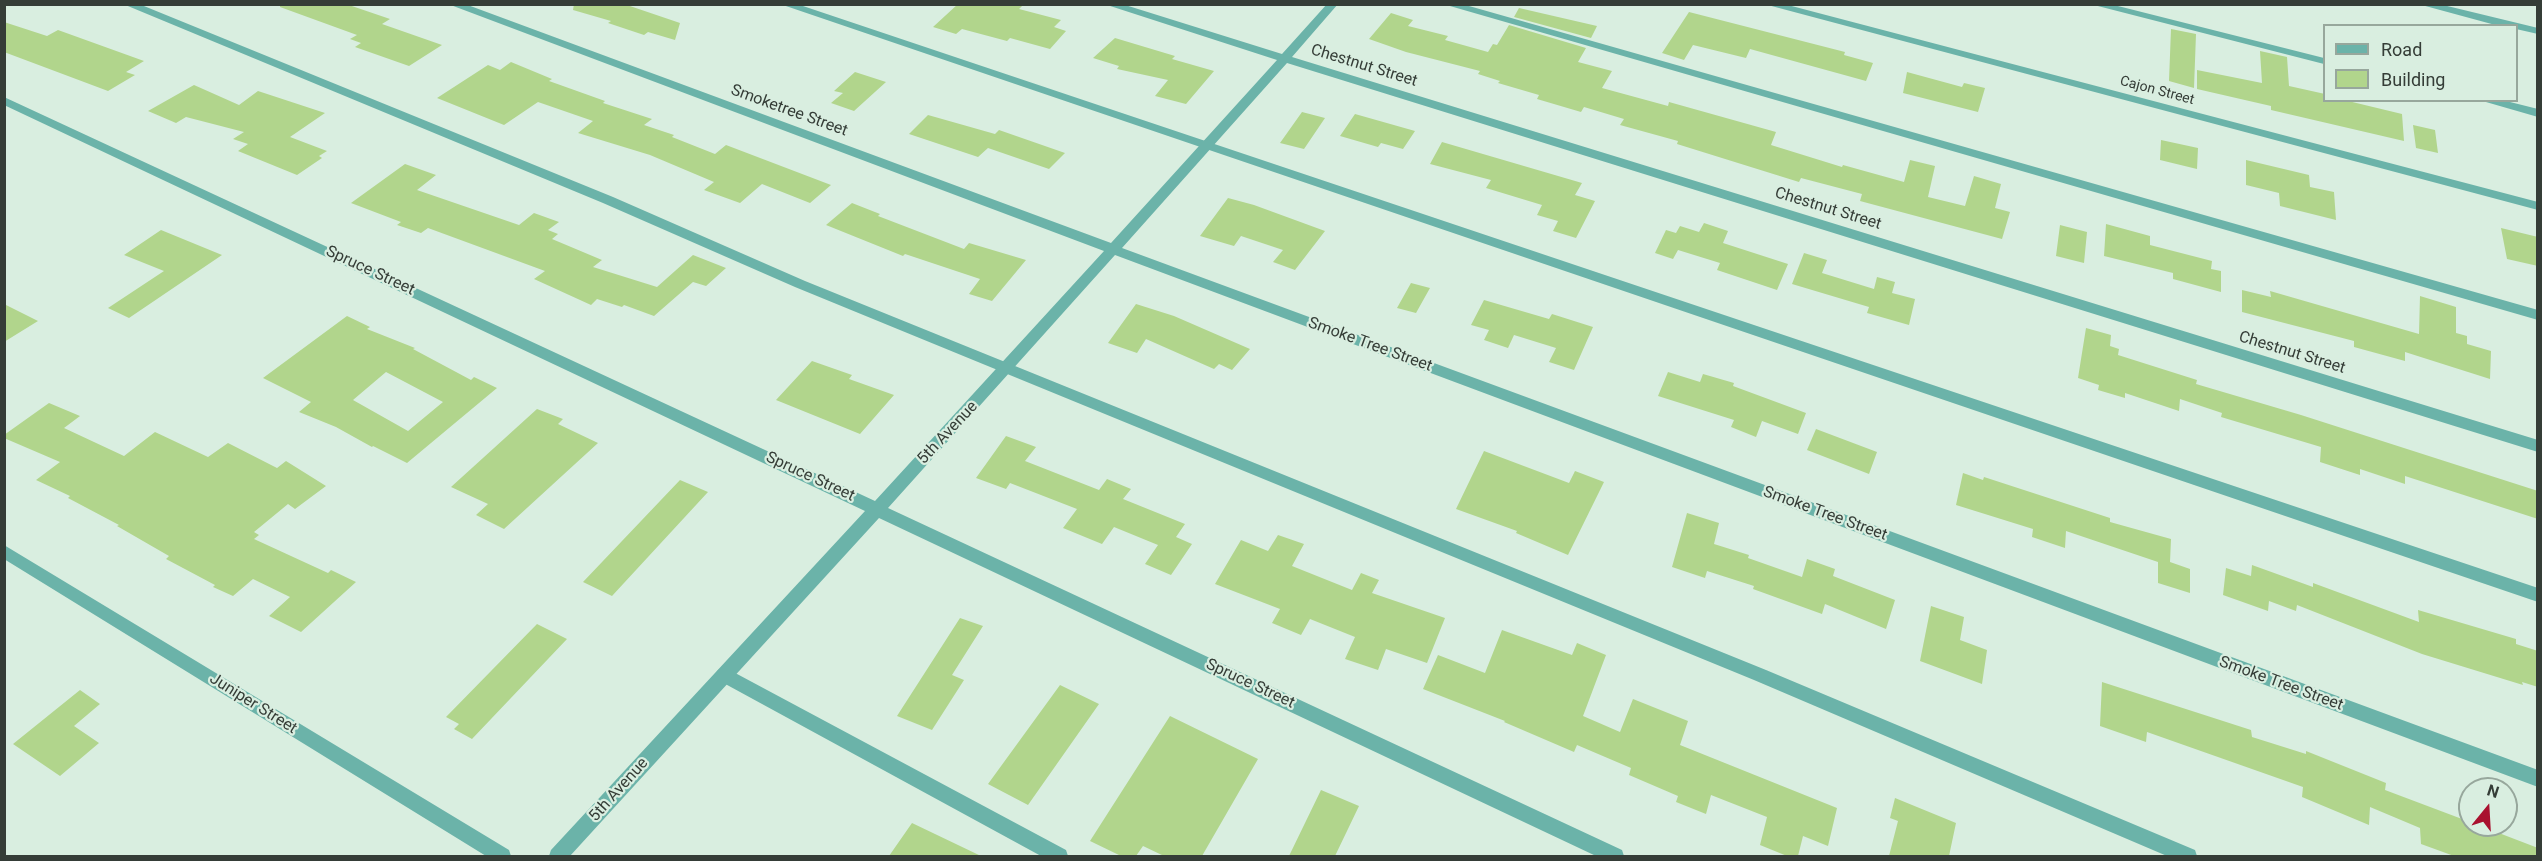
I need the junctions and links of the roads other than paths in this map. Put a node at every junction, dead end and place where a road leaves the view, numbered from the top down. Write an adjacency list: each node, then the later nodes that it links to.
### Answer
1 (128, 4): 22 (street)
2 (453, 4): 20 (street, Smoketree Street)
3 (784, 4): 18 (street)
4 (1108, 4): 13 (street, Chestnut Street)
5 (1333, 4): 13 (street, 5th Avenue)
6 (1448, 4): 21 (street)
7 (1770, 4): 19 (street, Cajon Street)
8 (2095, 4): 14 (street)
9 (2423, 4): 10 (street)
10 (2508, 24)
11 (2518, 26): 12 (street)
12 (2538, 31)
13 (1286, 59): 18 (street, 5th Avenue); 23 (street, Chestnut Street)
14 (2323, 61)
15 (4, 100): 24 (street, Spruce Street)
16 (2493, 102): 17 (street)
17 (2538, 113)
18 (1208, 147): 20 (street, 5th Avenue); 26 (street)
19 (2538, 206)
20 (1113, 249): 22 (street, 5th Avenue); 28 (street, Smoke Tree Street)
21 (2538, 315)
22 (1008, 367): 24 (street, 5th Avenue); 33 (street)
23 (2538, 446)
24 (878, 509): 27 (street, 5th Avenue); 32 (street, Spruce Street)
25 (4, 551): 29 (street, Juniper Street)
26 (2538, 595)
27 (724, 675): 30 (street, 5th Avenue); 31 (street)
28 (2538, 779)
29 (502, 856)
30 (558, 856)
31 (1059, 856)
32 (1615, 856)
33 (2188, 856)

